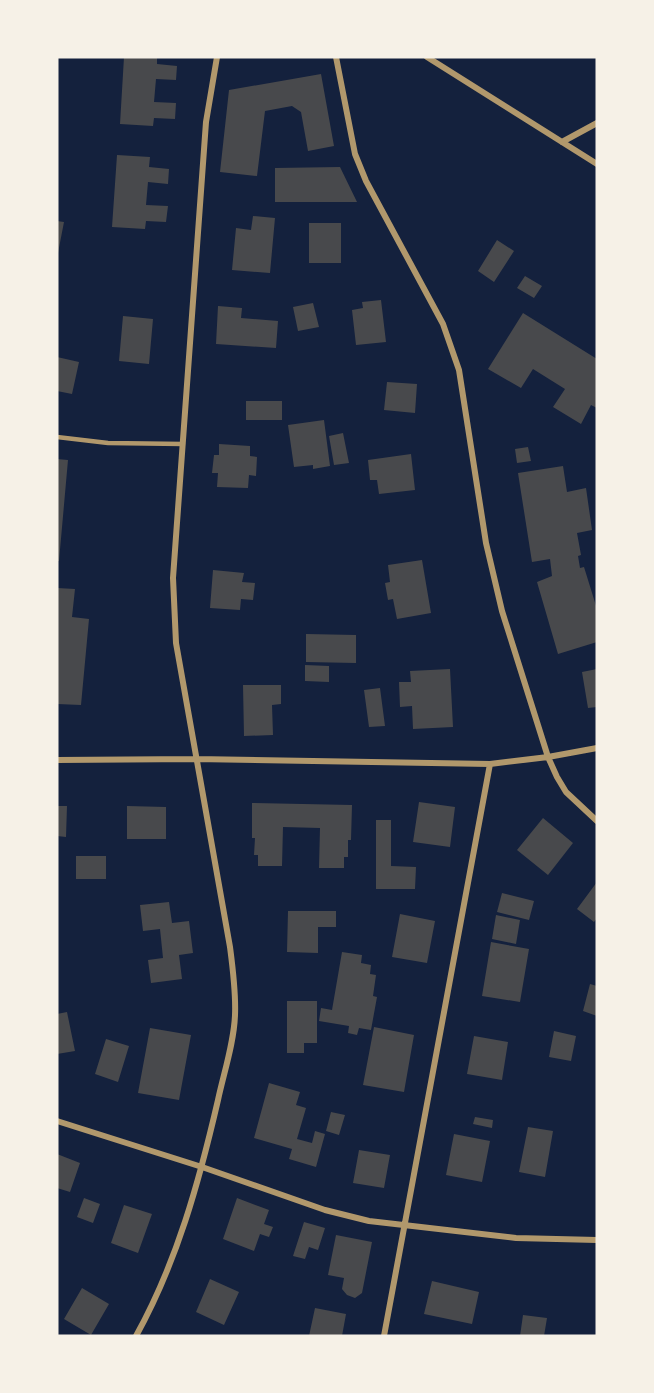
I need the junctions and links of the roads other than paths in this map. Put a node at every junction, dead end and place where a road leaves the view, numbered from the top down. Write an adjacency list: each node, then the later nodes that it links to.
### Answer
1 (217, 57): 8 (street)
2 (336, 57): 10 (street)
3 (427, 57): 5 (street)
4 (597, 123): 5 (street)
5 (562, 142): 6 (street)
6 (597, 164)
7 (57, 437): 8 (lane)
8 (183, 444): 11 (street)
9 (597, 748): 10 (street)
10 (548, 757): 13 (street); 14 (street)
11 (196, 759): 12 (street); 13 (street); 16 (street)
12 (57, 760)
13 (490, 764): 17 (street)
14 (597, 821)
15 (57, 1121): 16 (street)
16 (202, 1167): 17 (street); 19 (street)
17 (403, 1226): 18 (street); 20 (street)
18 (597, 1240)
19 (136, 1336)
20 (384, 1336)

